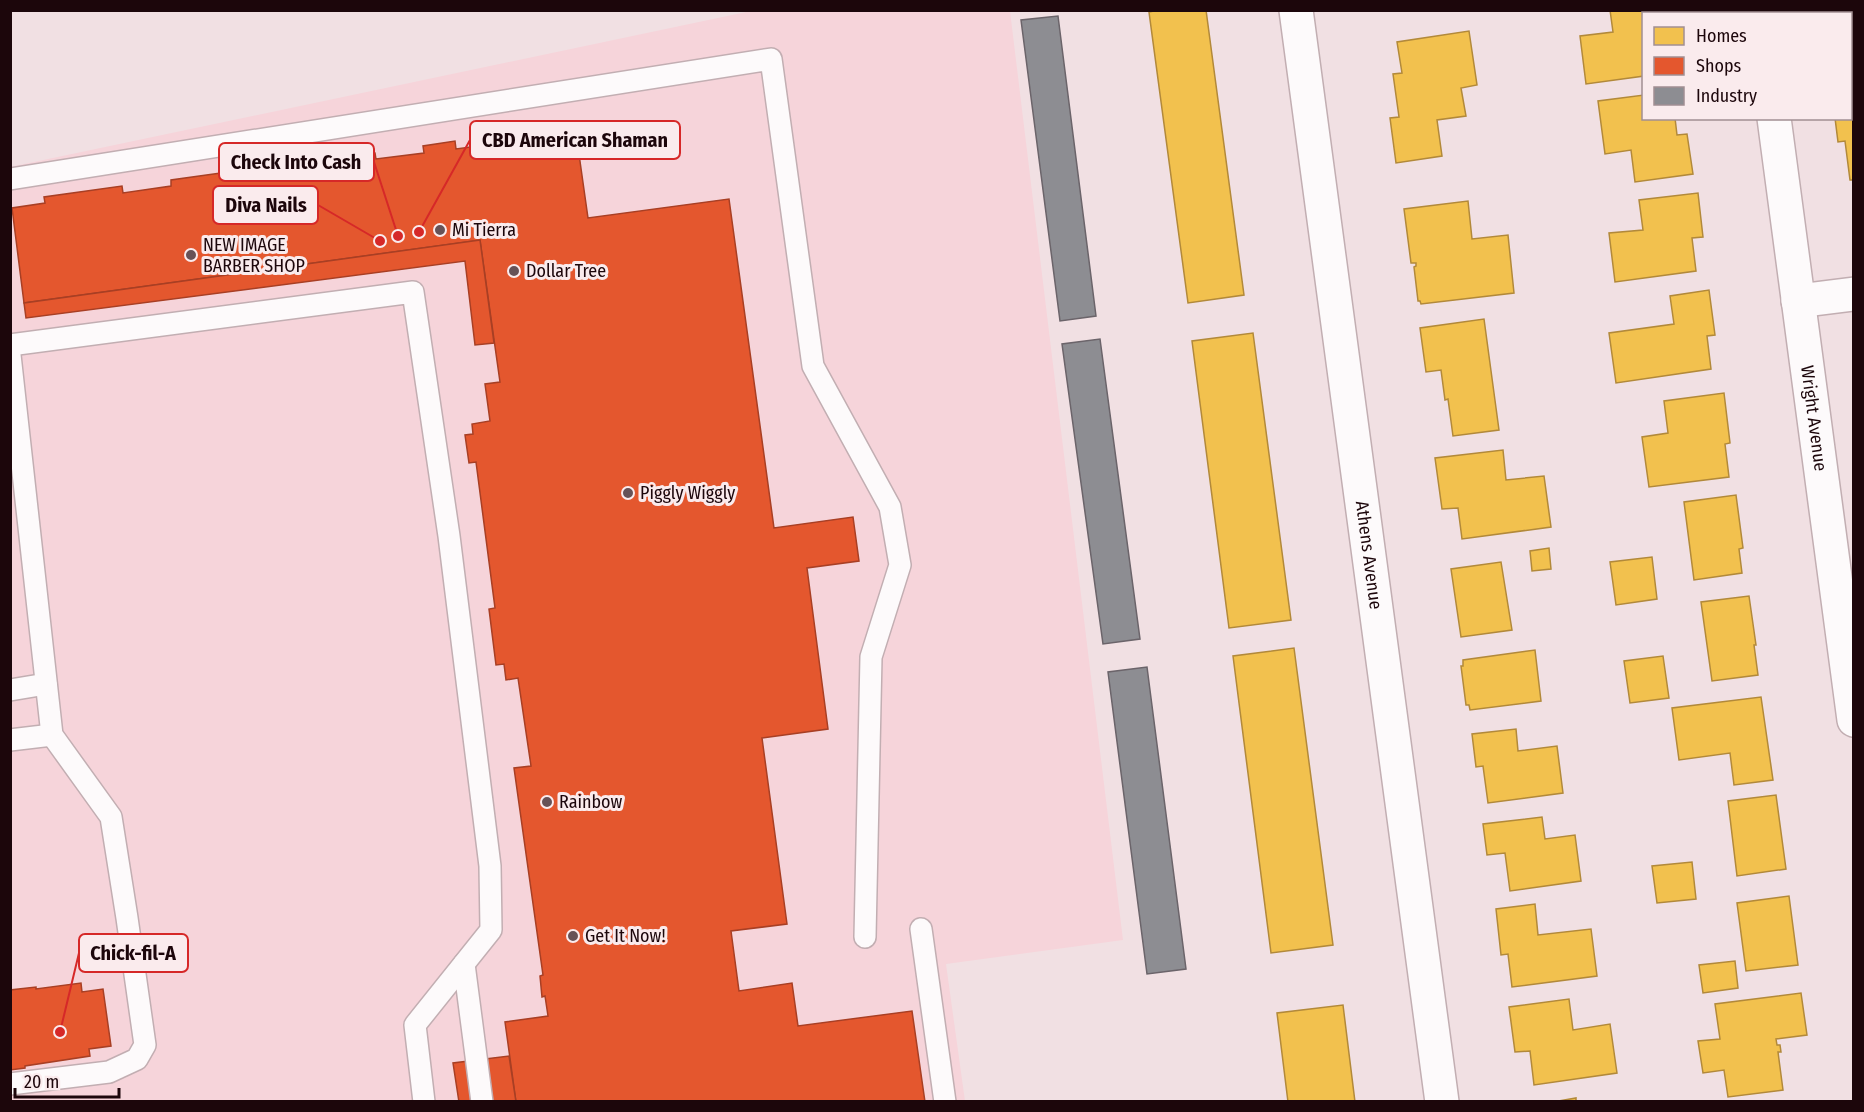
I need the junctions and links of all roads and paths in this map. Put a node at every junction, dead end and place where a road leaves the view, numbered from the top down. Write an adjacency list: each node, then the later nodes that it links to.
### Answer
1 (1296, 10): 22 (street, Athens Avenue)
2 (1774, 120): 5 (street, Wright Avenue)
3 (10, 179): 16 (lane)
4 (1854, 294): 5 (street)
5 (1798, 302): 12 (street, Wright Avenue)
6 (10, 345): 17 (lane)
7 (10, 355): 8 (lane)
8 (18, 487): 9 (lane)
9 (21, 541): 10 (lane)
10 (46, 684): 11 (lane); 13 (lane)
11 (10, 690)
12 (1854, 720)
13 (52, 735): 14 (lane); 18 (lane)
14 (10, 740)
15 (921, 929): 21 (lane)
16 (865, 937)
17 (464, 964): 19 (lane); 20 (lane)
18 (10, 1084)
19 (424, 1101)
20 (482, 1101)
21 (945, 1101)
22 (1442, 1101)

